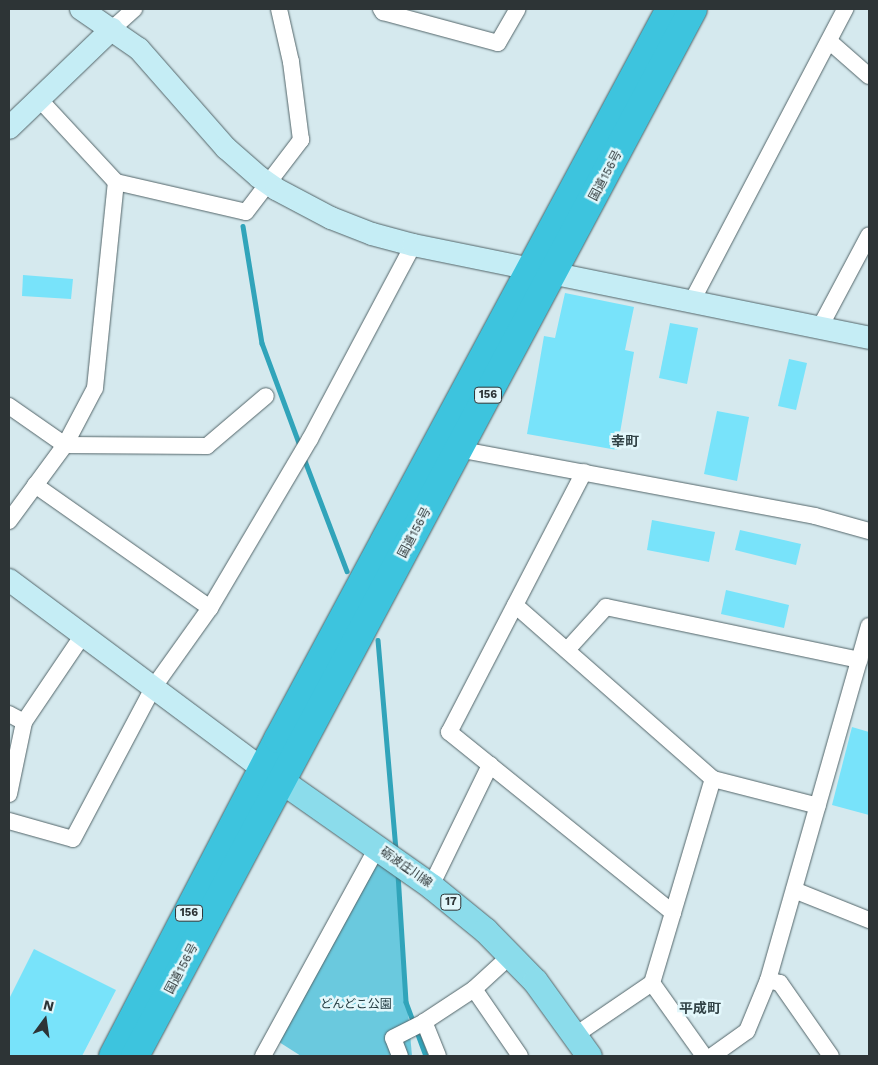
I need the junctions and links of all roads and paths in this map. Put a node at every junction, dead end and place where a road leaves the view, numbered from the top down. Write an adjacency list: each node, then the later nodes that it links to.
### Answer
1 (81, 9): 9 (street)
2 (134, 9): 9 (street)
3 (279, 9): 15 (street)
4 (381, 9): 5 (street)
5 (518, 9)
6 (670, 9): 18 (highway, 国道156号 / 156)
7 (693, 9): 18 (highway, 国道156号 / 156)
8 (845, 9): 10 (street)
9 (112, 29): 12 (street); 15 (street)
10 (829, 40): 11 (street); 19 (street)
11 (869, 76)
12 (40, 100): 13 (street); 14 (street)
13 (9, 128)
14 (116, 182): 15 (street); 24 (street)
15 (269, 184): 17 (street)
16 (869, 235): 20 (street)
17 (413, 245): 18 (street); 32 (street)
18 (544, 270): 19 (street); 25 (highway, 国道156号 / 156)
19 (692, 301): 20 (street)
20 (820, 330): 21 (street)
21 (869, 338)
22 (266, 396): 24 (street)
23 (9, 406): 24 (street)
24 (65, 445): 27 (street)
25 (448, 447): 26 (street); 41 (highway, 国道156号 / 156)
26 (584, 472): 29 (street); 31 (street)
27 (35, 485): 28 (street); 32 (street)
28 (9, 521)
29 (869, 531)
30 (9, 580): 34 (street)
31 (515, 605): 35 (street); 40 (street)
32 (210, 608): 37 (street)
33 (869, 626): 36 (street)
34 (83, 635): 37 (street); 39 (street)
35 (567, 650): 36 (street); 42 (street)
36 (860, 660): 44 (street)
37 (153, 688): 41 (street); 45 (street)
38 (9, 714): 39 (street)
39 (24, 722): 43 (street)
40 (490, 766): 47 (street); 49 (street)
41 (273, 775): 46 (main road, 砺波庄川線 / 17); 57 (highway, 国道156号 / 156); 58 (highway, 国道156号 / 156)
42 (713, 778): 44 (street); 49 (street)
43 (9, 794)
44 (818, 806): 48 (street)
45 (9, 821)
46 (378, 848): 47 (main road, 砺波庄川線 / 17); 59 (street)
47 (432, 886): 51 (main road, 砺波庄川線 / 17)
48 (794, 890): 50 (street); 52 (street)
49 (673, 913): 53 (street)
50 (869, 920)
51 (510, 956): 54 (street); 56 (main road, 砺波庄川線 / 17)
52 (768, 980): 65 (street); 66 (street)
53 (652, 983): 56 (street); 64 (street)
54 (474, 989): 55 (street); 62 (street)
55 (424, 1022): 60 (street); 61 (street)
56 (574, 1036): 63 (main road, 砺波庄川線 / 17)
57 (113, 1056)
58 (135, 1056)
59 (263, 1056)
60 (400, 1056)
61 (438, 1056)
62 (520, 1056)
63 (588, 1056)
64 (704, 1056)
65 (712, 1056)
66 (831, 1056)

